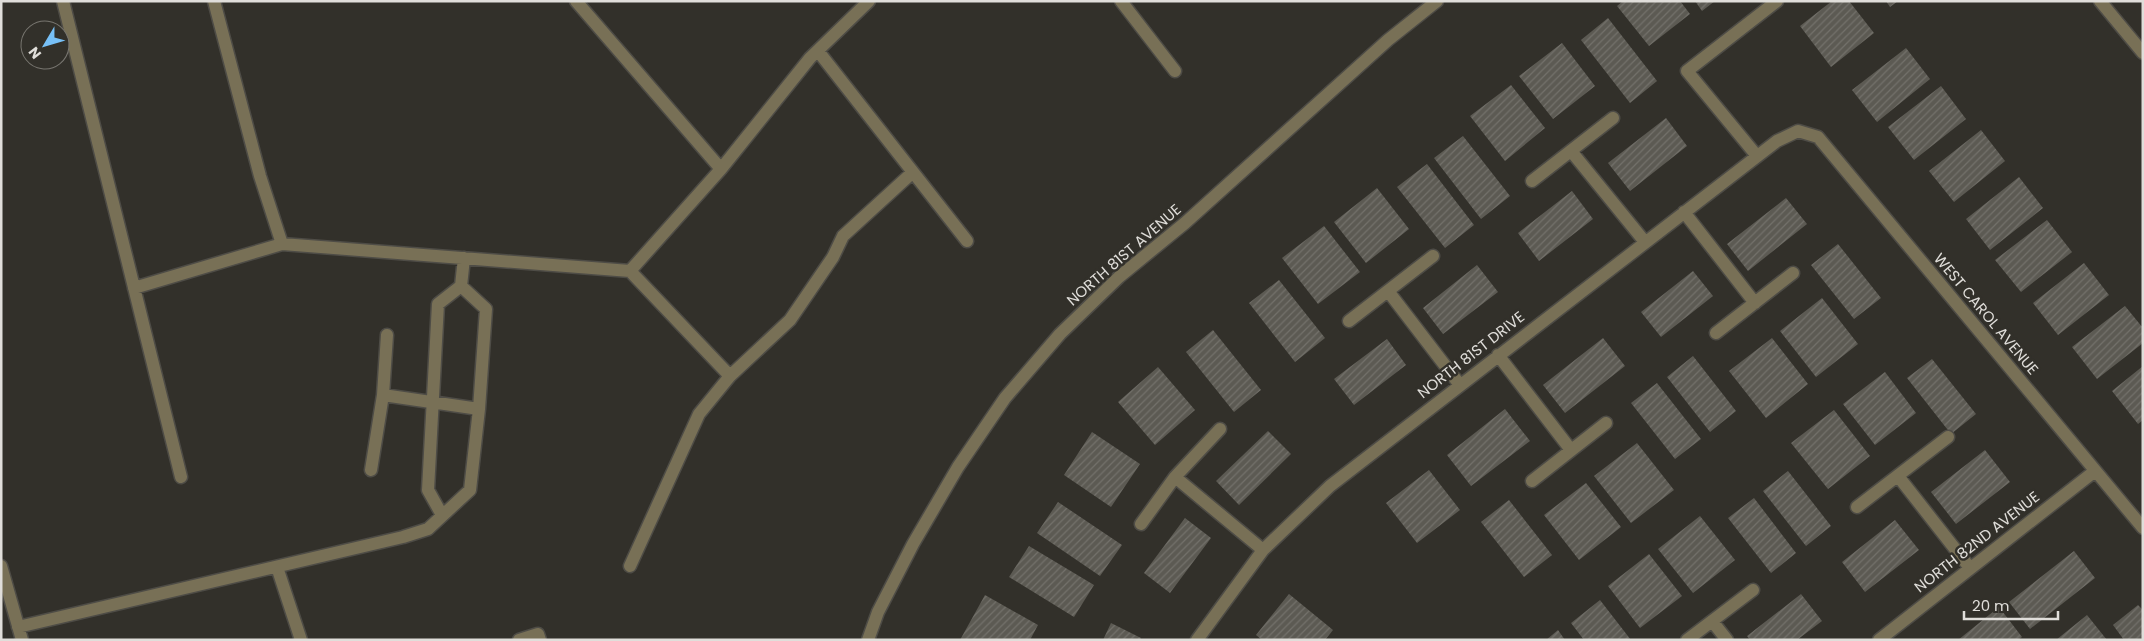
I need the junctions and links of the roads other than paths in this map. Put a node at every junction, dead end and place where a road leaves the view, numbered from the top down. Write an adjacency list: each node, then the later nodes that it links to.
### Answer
1 (62, 1): 28 (street)
2 (214, 1): 22 (street)
3 (576, 1): 16 (street)
4 (869, 1): 9 (street)
5 (1121, 1): 11 (street)
6 (1438, 1): 66 (street, NORTH 81ST AVENUE)
7 (1777, 1): 15 (street)
8 (2100, 1): 10 (street)
9 (818, 50): 16 (street); 17 (street)
10 (2143, 53)
11 (1175, 71)
12 (1613, 118): 14 (street)
13 (1798, 132): 15 (street, NORTH 81ST DRIVE); 45 (street, WEST CAROL AVENUE)
14 (1571, 151): 18 (street); 21 (street)
15 (1757, 156): 19 (street, NORTH 81ST DRIVE)
16 (721, 169): 25 (street)
17 (913, 172): 20 (street); 35 (street)
18 (1532, 181)
19 (1684, 212): 21 (street, NORTH 81ST DRIVE); 30 (street)
20 (967, 241)
21 (1645, 242): 34 (street, NORTH 81ST DRIVE)
22 (282, 244): 24 (street); 28 (street)
23 (1433, 256): 29 (street)
24 (464, 258): 25 (street); 27 (street)
25 (630, 271): 35 (street)
26 (1793, 273): 30 (street)
27 (461, 286): 38 (street); 39 (street)
28 (134, 288): 48 (street)
29 (1388, 291): 31 (street); 36 (street)
30 (1754, 303): 32 (street)
31 (1350, 321)
32 (1716, 333)
33 (387, 335): 37 (street)
34 (1498, 355): 36 (street, NORTH 81ST DRIVE); 43 (street)
35 (730, 376): 57 (street)
36 (1460, 384): 54 (street, NORTH 81ST DRIVE)
37 (383, 395): 38 (street); 44 (street)
38 (433, 400): 39 (street); 51 (street)
39 (479, 409): 51 (street)
40 (1606, 423): 43 (street)
41 (1220, 429): 47 (street)
42 (1948, 437): 46 (street)
43 (1571, 450): 49 (street)
44 (371, 470)
45 (2095, 470): 53 (street, WEST CAROL AVENUE); 58 (street, NORTH 82ND AVENUE)
46 (1898, 476): 50 (street); 58 (street)
47 (1175, 477): 52 (street); 54 (street)
48 (182, 478)
49 (1532, 481)
50 (1857, 507)
51 (442, 515): 56 (street)
52 (1140, 524)
53 (2143, 528)
54 (1263, 550): 67 (street, NORTH 81ST DRIVE)
55 (1, 566): 61 (street)
56 (277, 566): 61 (street); 63 (street)
57 (630, 566)
58 (1970, 568): 70 (street, NORTH 82ND AVENUE)
59 (1752, 590): 60 (street)
60 (1712, 621): 68 (street); 69 (street)
61 (18, 627): 62 (street)
62 (22, 640)
63 (301, 640)
64 (518, 640): 65 (street)
65 (540, 640)
66 (868, 640)
67 (1197, 640)
68 (1688, 640)
69 (1727, 640)
70 (1879, 640)

